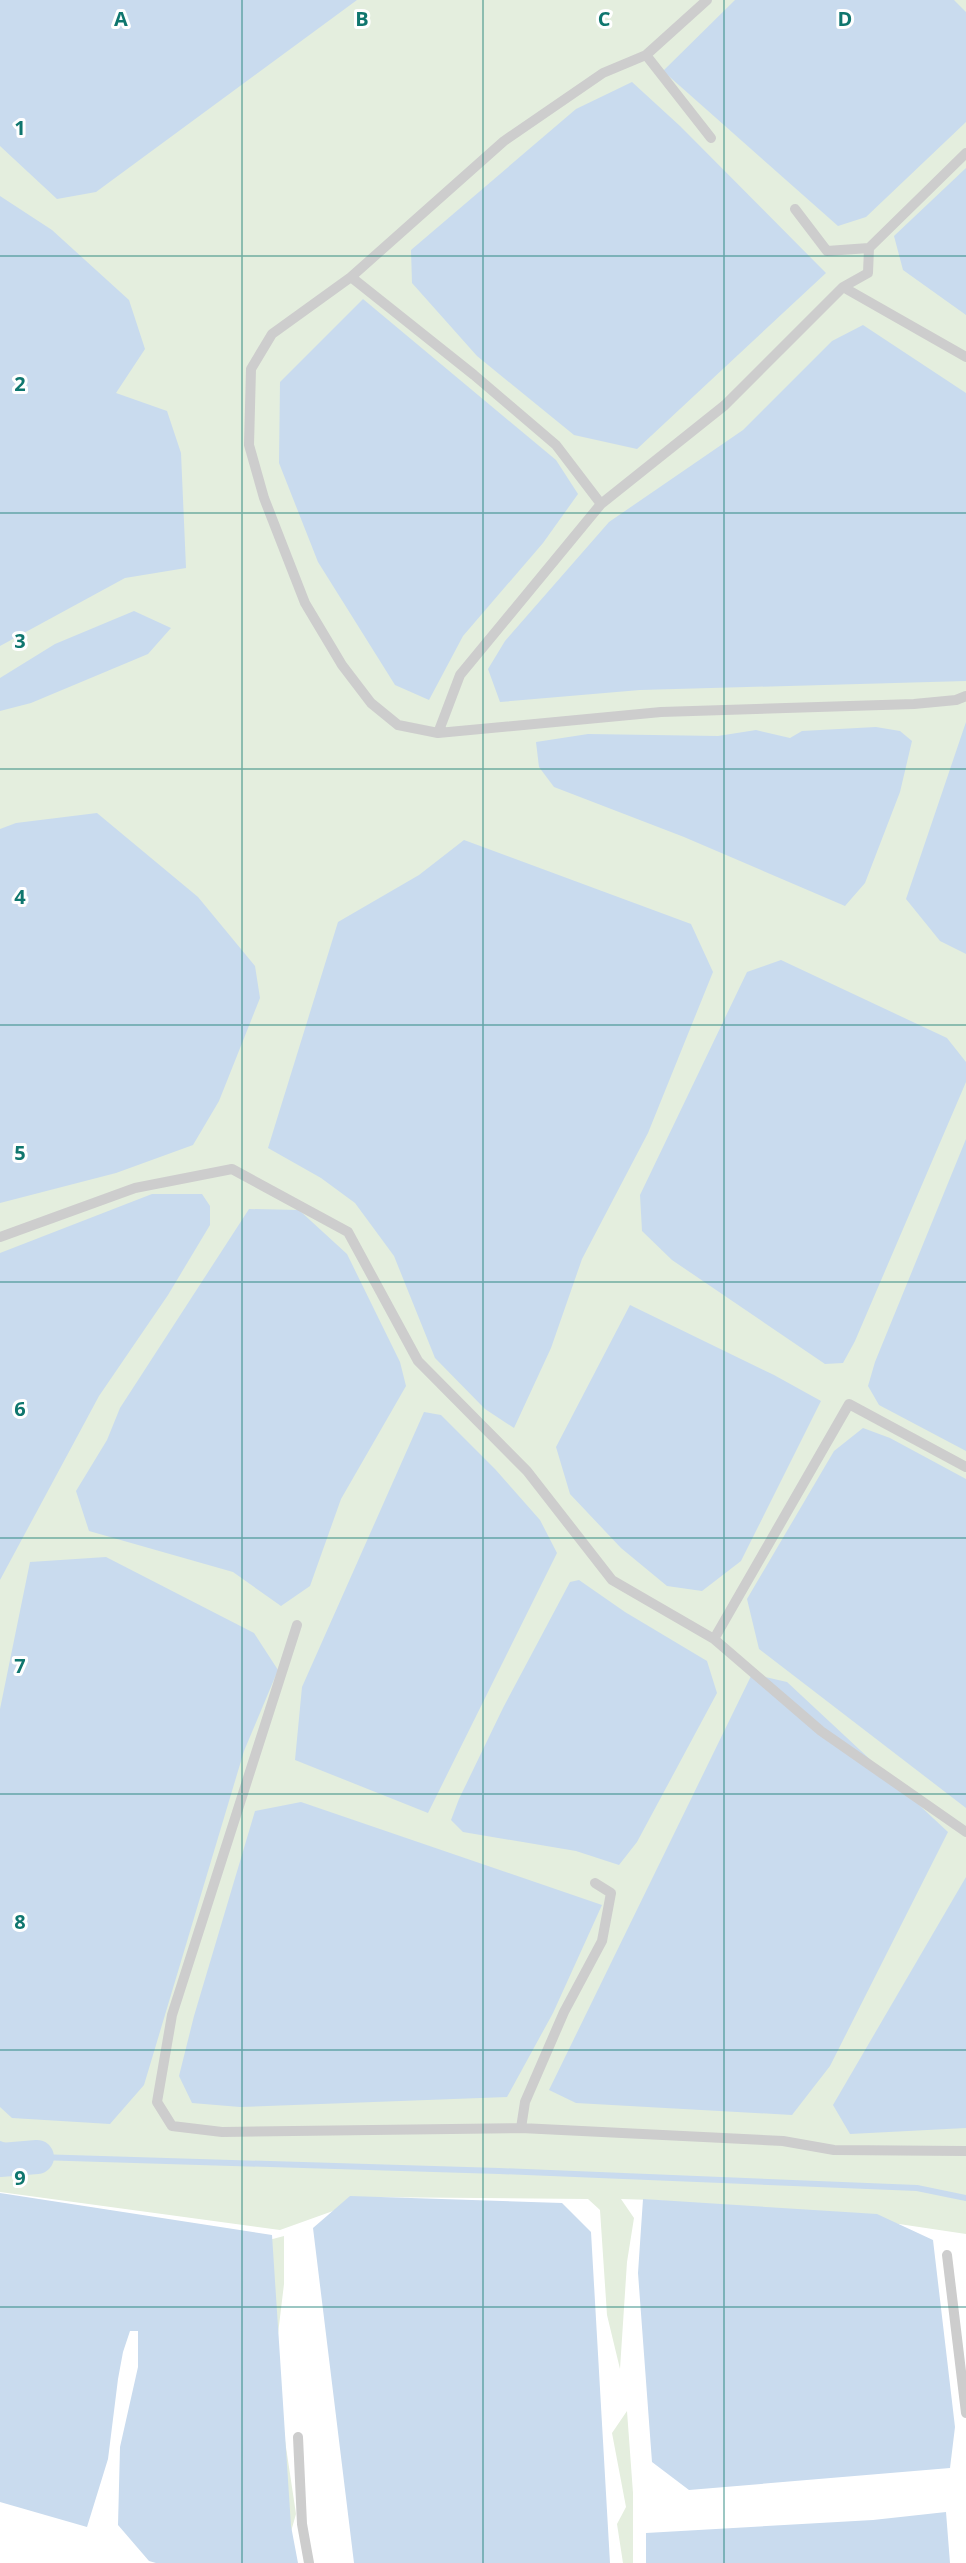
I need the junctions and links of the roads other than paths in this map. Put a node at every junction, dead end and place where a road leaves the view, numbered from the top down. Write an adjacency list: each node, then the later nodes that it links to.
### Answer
1 (707, 0): 2 (lane)
2 (646, 55): 3 (lane); 7 (lane)
3 (711, 138)
4 (966, 153): 6 (lane)
5 (795, 209): 6 (lane)
6 (869, 248): 8 (lane)
7 (351, 278): 10 (lane); 12 (lane)
8 (843, 286): 9 (lane); 10 (lane)
9 (966, 357)
10 (601, 504): 12 (lane)
11 (966, 696): 12 (lane)
12 (438, 733)
13 (0, 1237): 16 (lane)
14 (966, 1467): 16 (lane)
15 (297, 1625): 19 (lane)
16 (714, 1639): 17 (lane)
17 (966, 1832)
18 (595, 1883): 19 (lane)
19 (521, 2128): 20 (lane)
20 (966, 2151)
21 (947, 2254): 22 (lane)
22 (966, 2413)
23 (298, 2437): 24 (lane)
24 (309, 2563)

